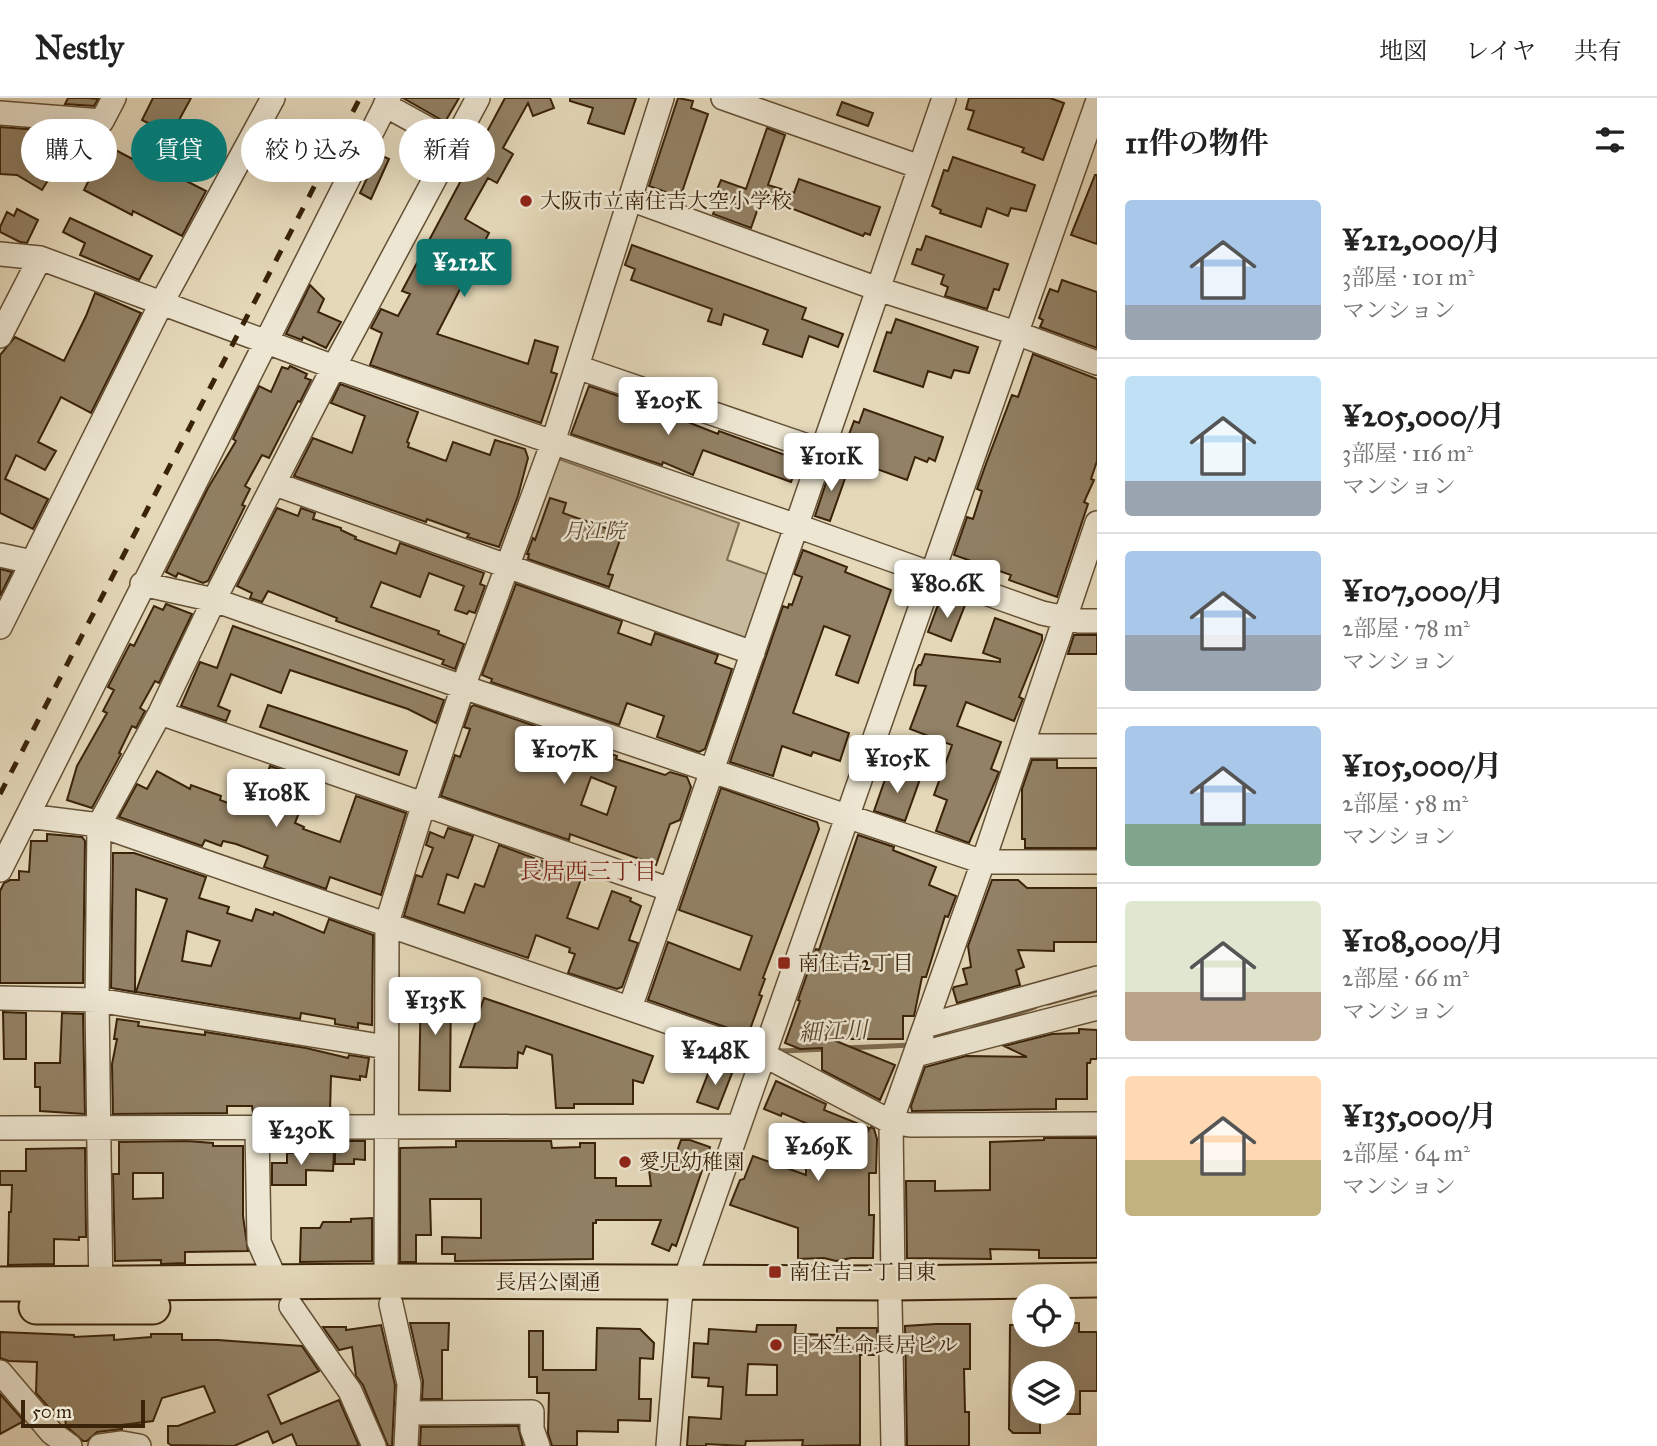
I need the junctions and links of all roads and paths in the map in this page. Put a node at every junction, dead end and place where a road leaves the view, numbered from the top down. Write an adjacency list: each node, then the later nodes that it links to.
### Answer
1 (114, 98): 9 (street)
2 (273, 98): 18 (street)
3 (478, 98): 11 (street)
4 (662, 98): 14 (street)
5 (723, 98): 12 (street)
6 (944, 98): 12 (street)
7 (387, 101): 10 (street); 21 (street)
8 (1097, 103): 19 (street)
9 (0, 113)
10 (416, 119)
11 (467, 119)
12 (920, 167): 17 (street)
13 (433, 182): 23 (street)
14 (630, 199): 17 (street); 24 (street)
15 (0, 254): 16 (street)
16 (40, 258): 18 (street); 20 (street)
17 (878, 289): 19 (street); 26 (street)
18 (161, 304): 21 (street); 31 (street)
19 (1016, 333): 22 (street); 33 (street)
20 (0, 336)
21 (265, 343): 23 (street); 34 (street)
22 (1097, 363)
23 (334, 367): 25 (street); 27 (street)
24 (577, 367): 25 (street); 26 (street)
25 (553, 442): 29 (street); 32 (street)
26 (822, 451): 29 (street)
27 (275, 484): 32 (street); 35 (street)
28 (1097, 523): 36 (street)
29 (797, 526): 33 (street); 39 (street)
30 (0, 555): 31 (street)
31 (32, 562): 38 (street)
32 (507, 567): 39 (street); 40 (street)
33 (932, 573): 36 (street); 47 (street)
34 (142, 584): 35 (street); 46 (street)
35 (214, 600): 40 (street); 41 (street)
36 (1063, 618): 37 (street); 42 (street)
37 (1097, 621)
38 (0, 627)
39 (753, 653): 44 (street)
40 (463, 687): 44 (street); 45 (street)
41 (160, 713): 45 (street); 48 (street)
42 (1021, 746): 43 (street); 49 (street)
43 (1097, 746)
44 (712, 770): 47 (street); 52 (street)
45 (424, 803): 52 (street); 53 (street)
46 (28, 816): 48 (street); 51 (street)
47 (847, 817): 49 (street); 61 (street)
48 (99, 825): 53 (street); 56 (street)
49 (983, 862): 50 (street); 59 (street)
50 (1097, 862)
51 (0, 870)
52 (671, 890): 57 (street)
53 (387, 923): 57 (street); 60 (street)
54 (1097, 978): 59 (street)
55 (0, 998): 56 (street)
56 (97, 1000): 60 (street); 65 (street)
57 (629, 1008): 61 (street)
58 (1097, 1008): 62 (street)
59 (925, 1026): 62 (street)
60 (386, 1047): 68 (street)
61 (764, 1055): 63 (street); 66 (street)
62 (915, 1055): 63 (street)
63 (891, 1122): 64 (street); 73 (street)
64 (1097, 1124)
65 (100, 1126): 67 (street); 69 (street); 76 (street)
66 (739, 1126): 68 (street); 72 (street)
67 (257, 1127): 68 (street); 75 (street)
68 (385, 1127): 74 (street)
69 (0, 1128)
70 (1097, 1280): 73 (highway, 長居公園通)
71 (0, 1284): 76 (highway, 長居公園通)
72 (682, 1292): 73 (highway, 長居公園通); 74 (highway, 長居公園通); 89 (street)
73 (892, 1292): 77 (highway, 長居公園通); 90 (street)
74 (389, 1293): 75 (highway, 長居公園通); 82 (street)
75 (284, 1294): 76 (highway, 長居公園通); 86 (street)
76 (101, 1296): 80 (highway, 長居公園通)
77 (1012, 1300)
78 (1075, 1301): 79 (highway)
79 (1097, 1301)
80 (0, 1307)
81 (0, 1371): 83 (street)
82 (408, 1413): 87 (street); 88 (street)
83 (70, 1446)
84 (100, 1446): 85 (street)
85 (139, 1446)
86 (374, 1446)
87 (406, 1446)
88 (538, 1446)
89 (668, 1446)
90 (893, 1446)

